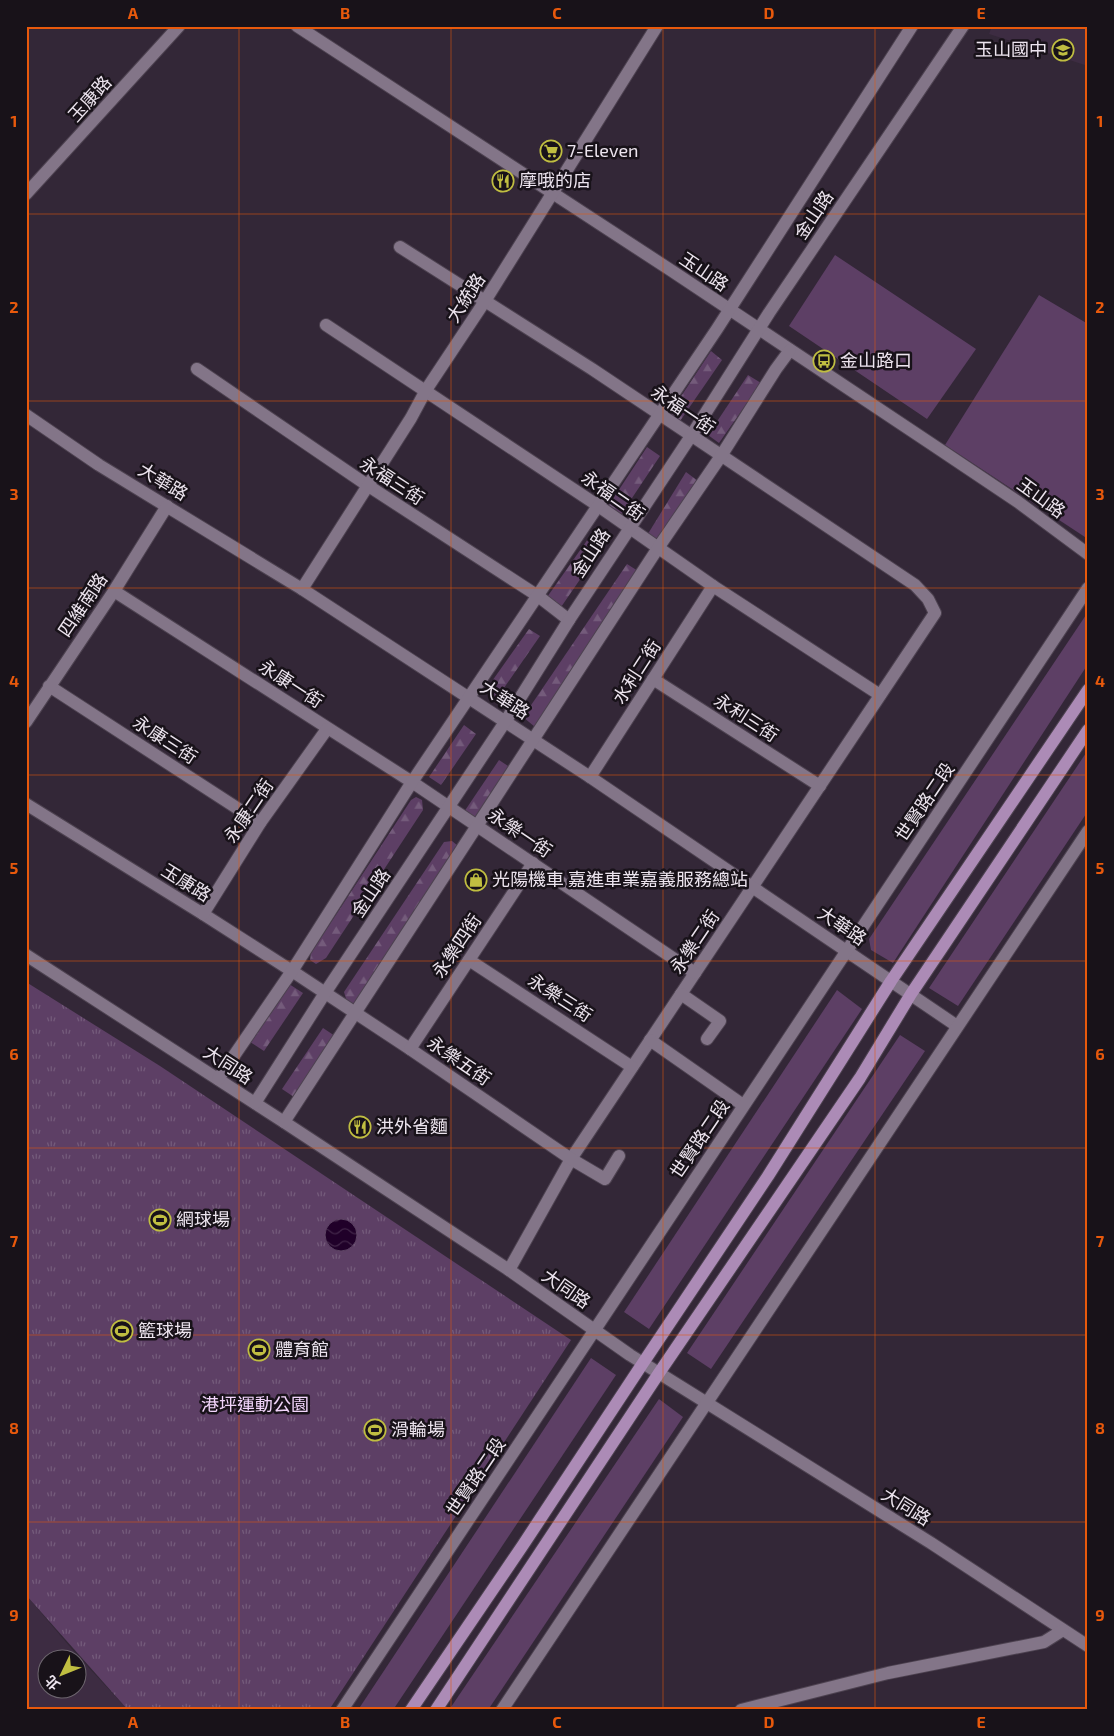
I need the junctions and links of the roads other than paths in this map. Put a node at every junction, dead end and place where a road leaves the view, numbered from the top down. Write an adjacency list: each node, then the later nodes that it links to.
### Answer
1 (179, 26): 6 (street, 玉康路)
2 (297, 26): 7 (street, 玉山路)
3 (657, 26): 7 (street, 大統路)
4 (912, 26): 10 (street, 金山路)
5 (963, 26): 12 (street, 金山路)
6 (26, 194)
7 (553, 194): 9 (street, 大統路); 10 (street, 玉山路)
8 (400, 247): 9 (street, 永福一街)
9 (485, 301): 15 (street, 大統路); 17 (street, 永福一街)
10 (729, 310): 12 (street, 玉山路); 17 (street, 金山路)
11 (326, 325): 15 (street, 永福二街)
12 (759, 329): 13 (street, 玉山路); 18 (street, 金山路)
13 (790, 350): 19 (street); 25 (street, 玉山路)
14 (197, 370): 20 (street, 永福三街)
15 (426, 390): 20 (street, 大統路); 21 (street, 永福二街)
16 (26, 415): 22 (street, 大華路)
17 (659, 415): 18 (street, 永福一街); 21 (street, 金山路)
18 (691, 436): 19 (street, 永福一街); 23 (street, 金山路)
19 (721, 456): 24 (street); 31 (street, 永福一街)
20 (367, 485): 28 (street, 大統路); 30 (street, 永福三街)
21 (597, 505): 23 (street, 永福二街); 30 (street, 金山路)
22 (167, 506): 28 (street, 大華路); 29 (street, 四維南路)
23 (629, 528): 24 (street, 永福二街); 32 (street, 金山路)
24 (658, 548): 26 (street, 永福二街); 42 (street)
25 (1088, 554)
26 (713, 586): 33 (street, 水利二街); 36 (street, 永福二街)
27 (1088, 588): 54 (street, 世賢路二段)
28 (302, 589): 37 (street, 大華路)
29 (114, 591): 34 (street, 四維南路); 40 (street, 永康一街)
30 (538, 596): 32 (street, 永福三街); 37 (street, 金山路)
31 (935, 613): 36 (street, 永樂二街)
32 (569, 620): 39 (street, 金山路)
33 (653, 679): 43 (street, 水利二街); 45 (street, 永利三街)
34 (49, 686): 38 (street, 四維南路); 48 (street, 永康三街)
35 (1088, 690): 59 (main road)
36 (880, 695): 45 (street, 永樂二街)
37 (469, 698): 39 (street, 大華路); 44 (street, 金山路)
38 (26, 722)
39 (505, 722): 42 (street, 大華路); 47 (street, 金山路)
40 (327, 728): 44 (street, 永康一街); 48 (street, 永康二街)
41 (1088, 730): 62 (main road)
42 (533, 739): 43 (street, 大華路); 49 (street)
43 (590, 777): 52 (street, 大華路)
44 (412, 782): 47 (street, 永康一街); 57 (street, 金山路)
45 (820, 786): 52 (street, 永樂二街)
46 (26, 804): 53 (street, 玉康路)
47 (449, 807): 49 (street, 永樂一街); 60 (street, 金山路)
48 (260, 823): 53 (street, 永康二街)
49 (477, 825): 51 (street, 永樂一街); 63 (street)
50 (1088, 831): 64 (street)
51 (533, 863): 56 (street, 永樂四街); 58 (street, 永樂一街)
52 (754, 887): 54 (street, 大華路); 58 (street, 永樂二街)
53 (203, 914): 57 (street, 玉康路)
54 (847, 951): 59 (street, 大華路); 71 (street, 世賢路二段)
55 (26, 955): 69 (street, 大同路)
56 (469, 960): 67 (street, 永樂四街); 68 (street, 永樂三街)
57 (292, 971): 60 (street, 玉康路); 69 (street, 金山路)
58 (695, 974): 61 (street, 永樂二街)
59 (891, 981): 62 (street, 大華路); 77 (main road)
60 (325, 993): 63 (street, 永樂五街); 70 (street, 金山路)
61 (681, 994): 65 (street); 66 (street, 永樂二街)
62 (911, 994): 64 (street, 大華路); 78 (main road)
63 (354, 1012): 67 (street, 永樂五街); 72 (street)
64 (957, 1026): 79 (street)
65 (707, 1038)
66 (650, 1040): 68 (street, 永樂二街); 71 (street)
67 (410, 1049): 74 (street, 永樂五街)
68 (632, 1067): 74 (street, 永樂二街)
69 (218, 1079): 70 (street, 大同路)
70 (255, 1103): 72 (street, 大同路)
71 (743, 1105): 76 (street, 世賢路二段)
72 (284, 1122): 75 (street, 大同路)
73 (620, 1156): 74 (street, 永樂五街)
74 (571, 1159): 75 (street, 永樂二街)
75 (508, 1270): 76 (street, 大同路)
76 (594, 1330): 77 (street, 大同路); 82 (street, 世賢路二段)
77 (643, 1363): 78 (street, 大同路); 83 (main road)
78 (660, 1373): 79 (street, 大同路); 84 (main road)
79 (707, 1404): 80 (street, 大同路); 85 (street)
80 (1063, 1630): 81 (street, 大同路); 86 (street)
81 (1088, 1646)
82 (342, 1710)
83 (411, 1710)
84 (436, 1710)
85 (502, 1710)
86 (741, 1710)

